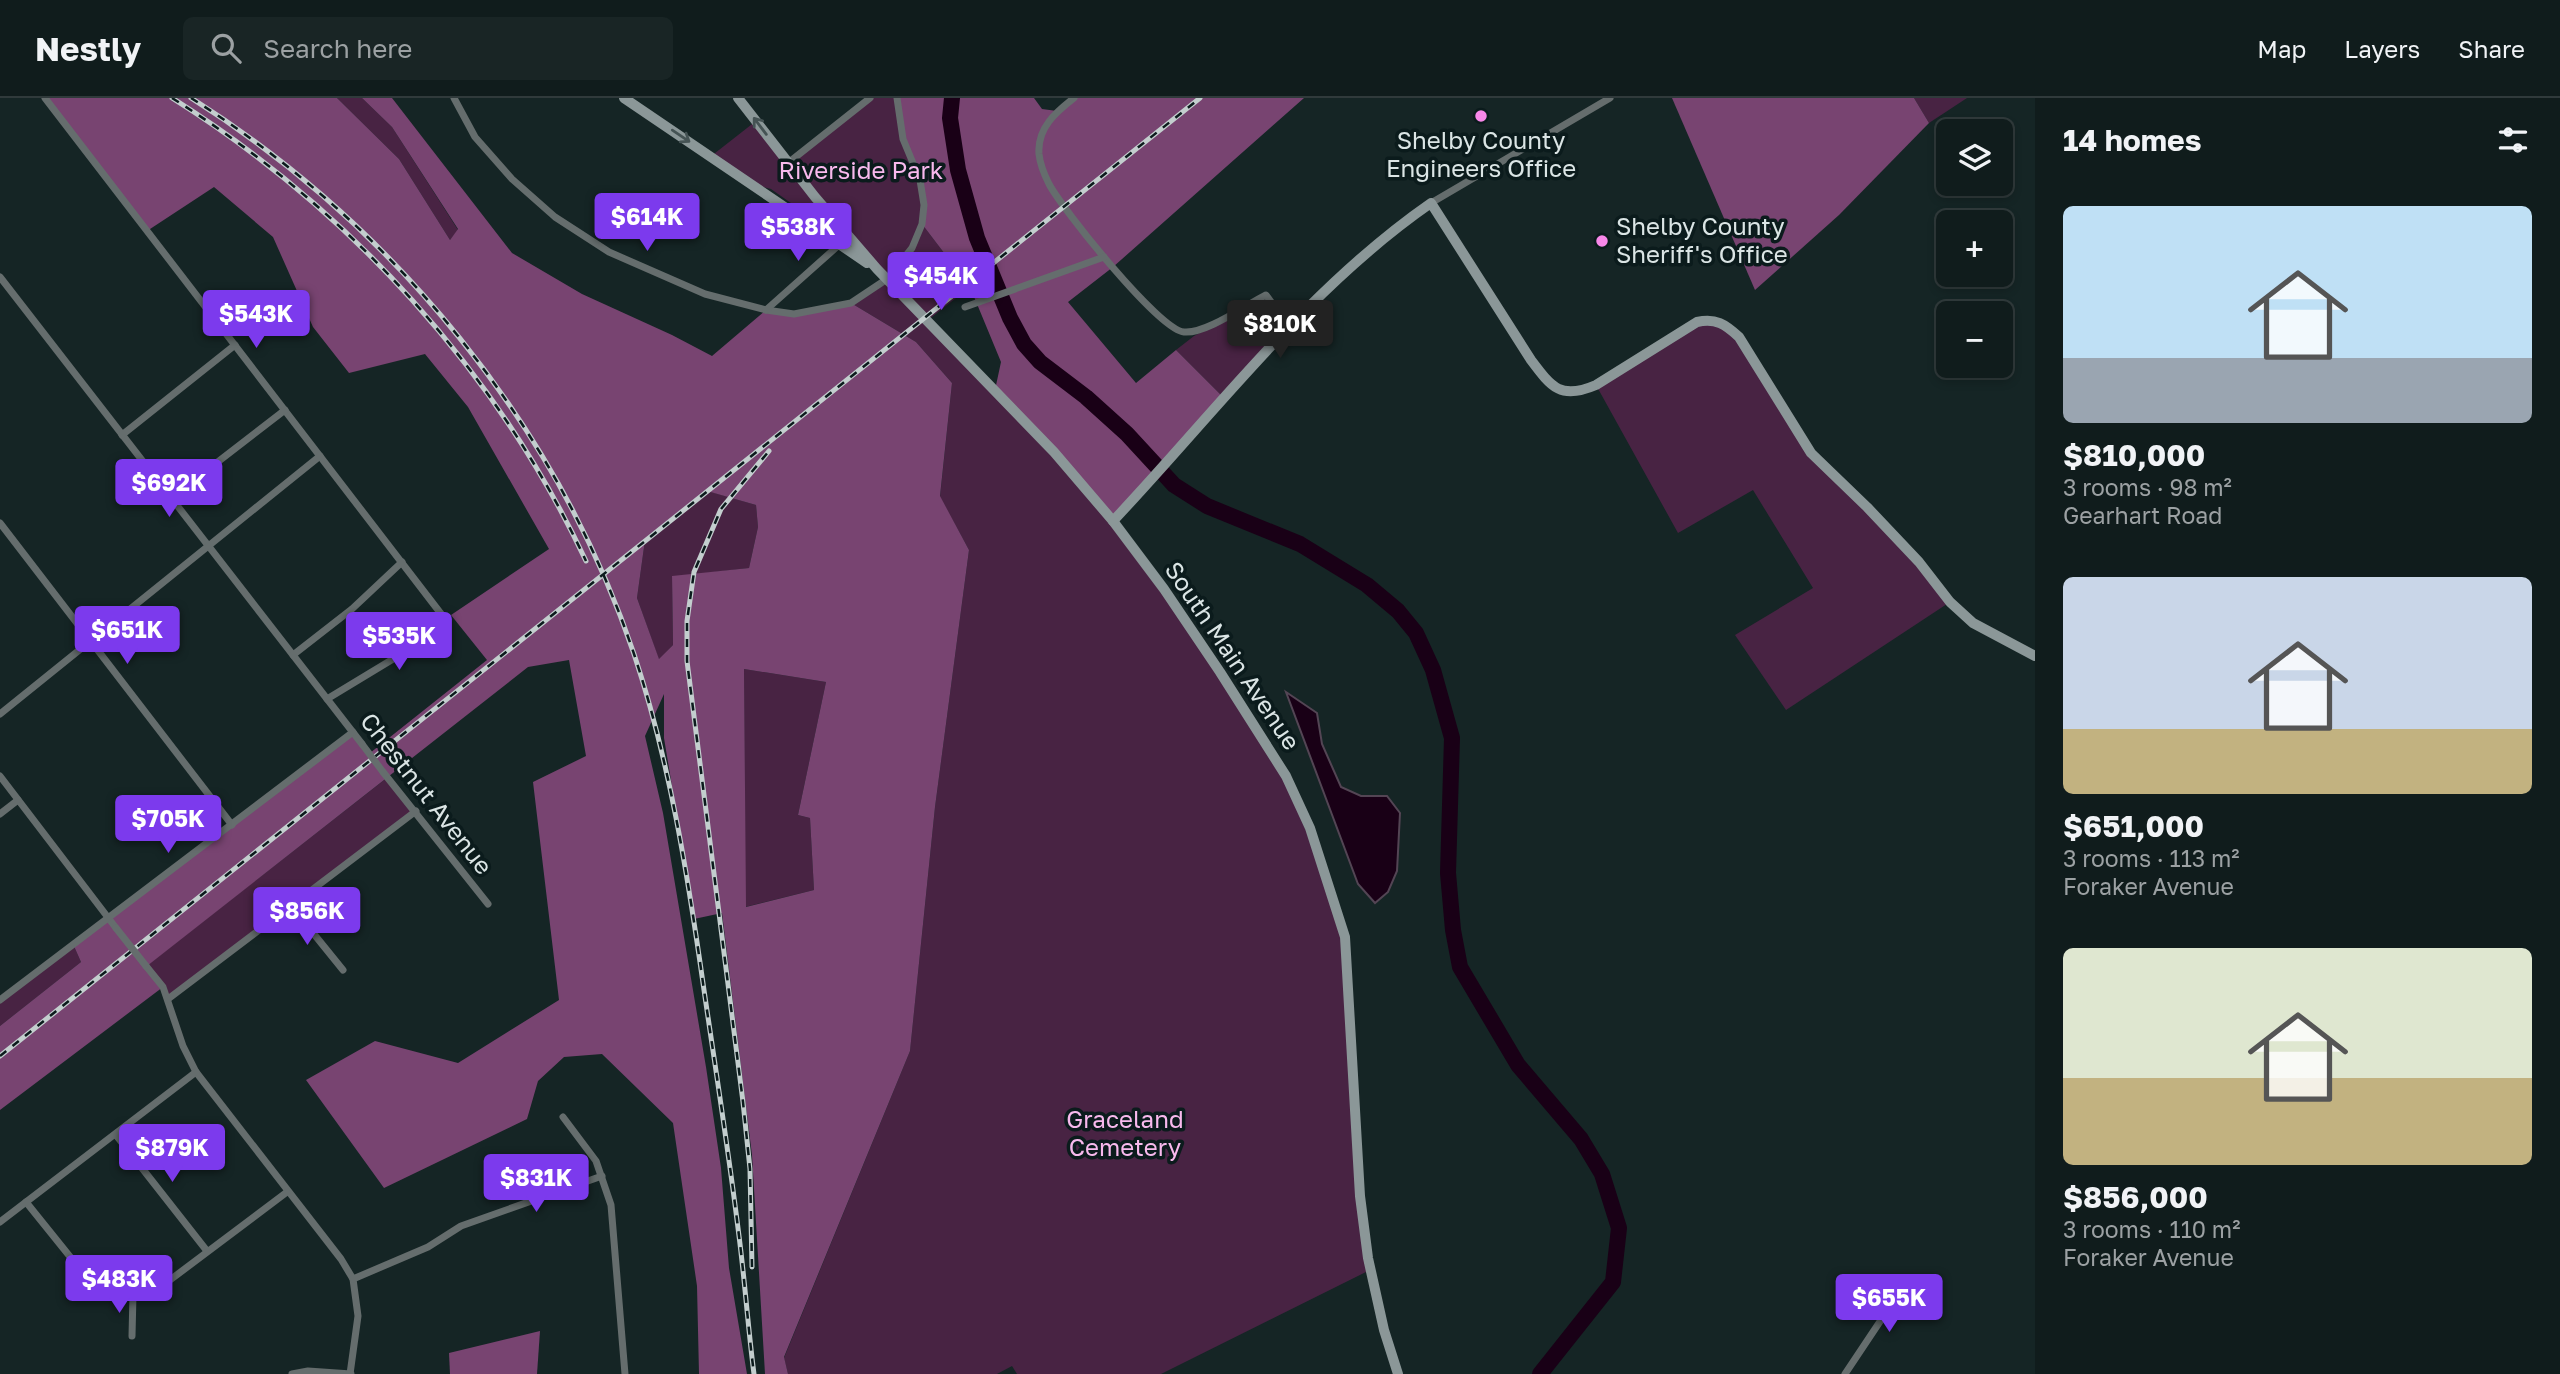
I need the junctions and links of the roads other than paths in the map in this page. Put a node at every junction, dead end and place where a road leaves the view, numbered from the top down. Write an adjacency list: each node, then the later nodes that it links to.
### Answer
1 (45, 98): 20 (street)
2 (454, 98): 18 (street)
3 (624, 98): 12 (main road, one-way to 12)
4 (738, 98): 9 (main road, South Main Avenue, one-way to 4)
5 (870, 98): 9 (street)
6 (897, 98): 16 (street)
7 (1074, 98): 13 (street)
8 (1610, 98): 10 (street)
9 (788, 163): 11 (main road, South Main Avenue)
10 (1431, 203): 19 (main road); 31 (main road)
11 (849, 236): 12 (street); 14 (main road, South Main Avenue)
12 (840, 245): 14 (main road); 18 (street)
13 (1104, 257): 17 (street); 19 (street)
14 (877, 269): 16 (main road, South Main Avenue)
15 (0, 277): 22 (street, Chestnut Avenue)
16 (887, 279): 18 (street); 25 (main road, South Main Avenue)
17 (965, 307)
18 (766, 310)
19 (1290, 328): 25 (main road)
20 (235, 345): 21 (street); 22 (street)
21 (285, 410): 23 (street); 24 (street)
22 (122, 435): 24 (street, Chestnut Avenue)
23 (320, 456): 27 (street); 28 (street)
24 (171, 498): 27 (street, Chestnut Avenue)
25 (1112, 521): 58 (main road, South Main Avenue)
26 (0, 523): 29 (street)
27 (208, 546): 29 (street); 30 (street, Chestnut Avenue)
28 (402, 562): 30 (street); 32 (street)
29 (90, 641): 33 (street); 39 (street)
30 (293, 655): 32 (street, Chestnut Avenue)
31 (2035, 656)
32 (327, 699): 34 (street, Chestnut Avenue)
33 (0, 713)
34 (353, 732): 37 (street, Chestnut Avenue, bridge); 39 (street)
35 (0, 776): 36 (street)
36 (19, 800): 38 (street); 42 (street)
37 (416, 811): 40 (street, Chestnut Avenue); 41 (street)
38 (0, 814)
39 (232, 825): 42 (street)
40 (488, 904)
41 (292, 906): 43 (street); 44 (street)
42 (108, 917): 44 (street, bridge); 45 (street)
43 (343, 970)
44 (168, 999): 46 (street)
45 (0, 1000)
46 (196, 1072): 48 (street); 50 (street)
47 (563, 1117): 49 (street)
48 (116, 1135): 51 (street); 53 (street)
49 (602, 1176): 55 (street); 61 (street)
50 (287, 1192): 53 (street); 55 (street)
51 (26, 1202): 52 (street); 56 (street)
52 (0, 1222)
53 (206, 1251): 56 (street)
54 (1909, 1278): 62 (street)
55 (353, 1279): 60 (street)
56 (133, 1294): 57 (street)
57 (132, 1336)
58 (1395, 1373)
59 (292, 1374): 60 (street)
60 (351, 1374)
61 (625, 1374)
62 (1845, 1374)

